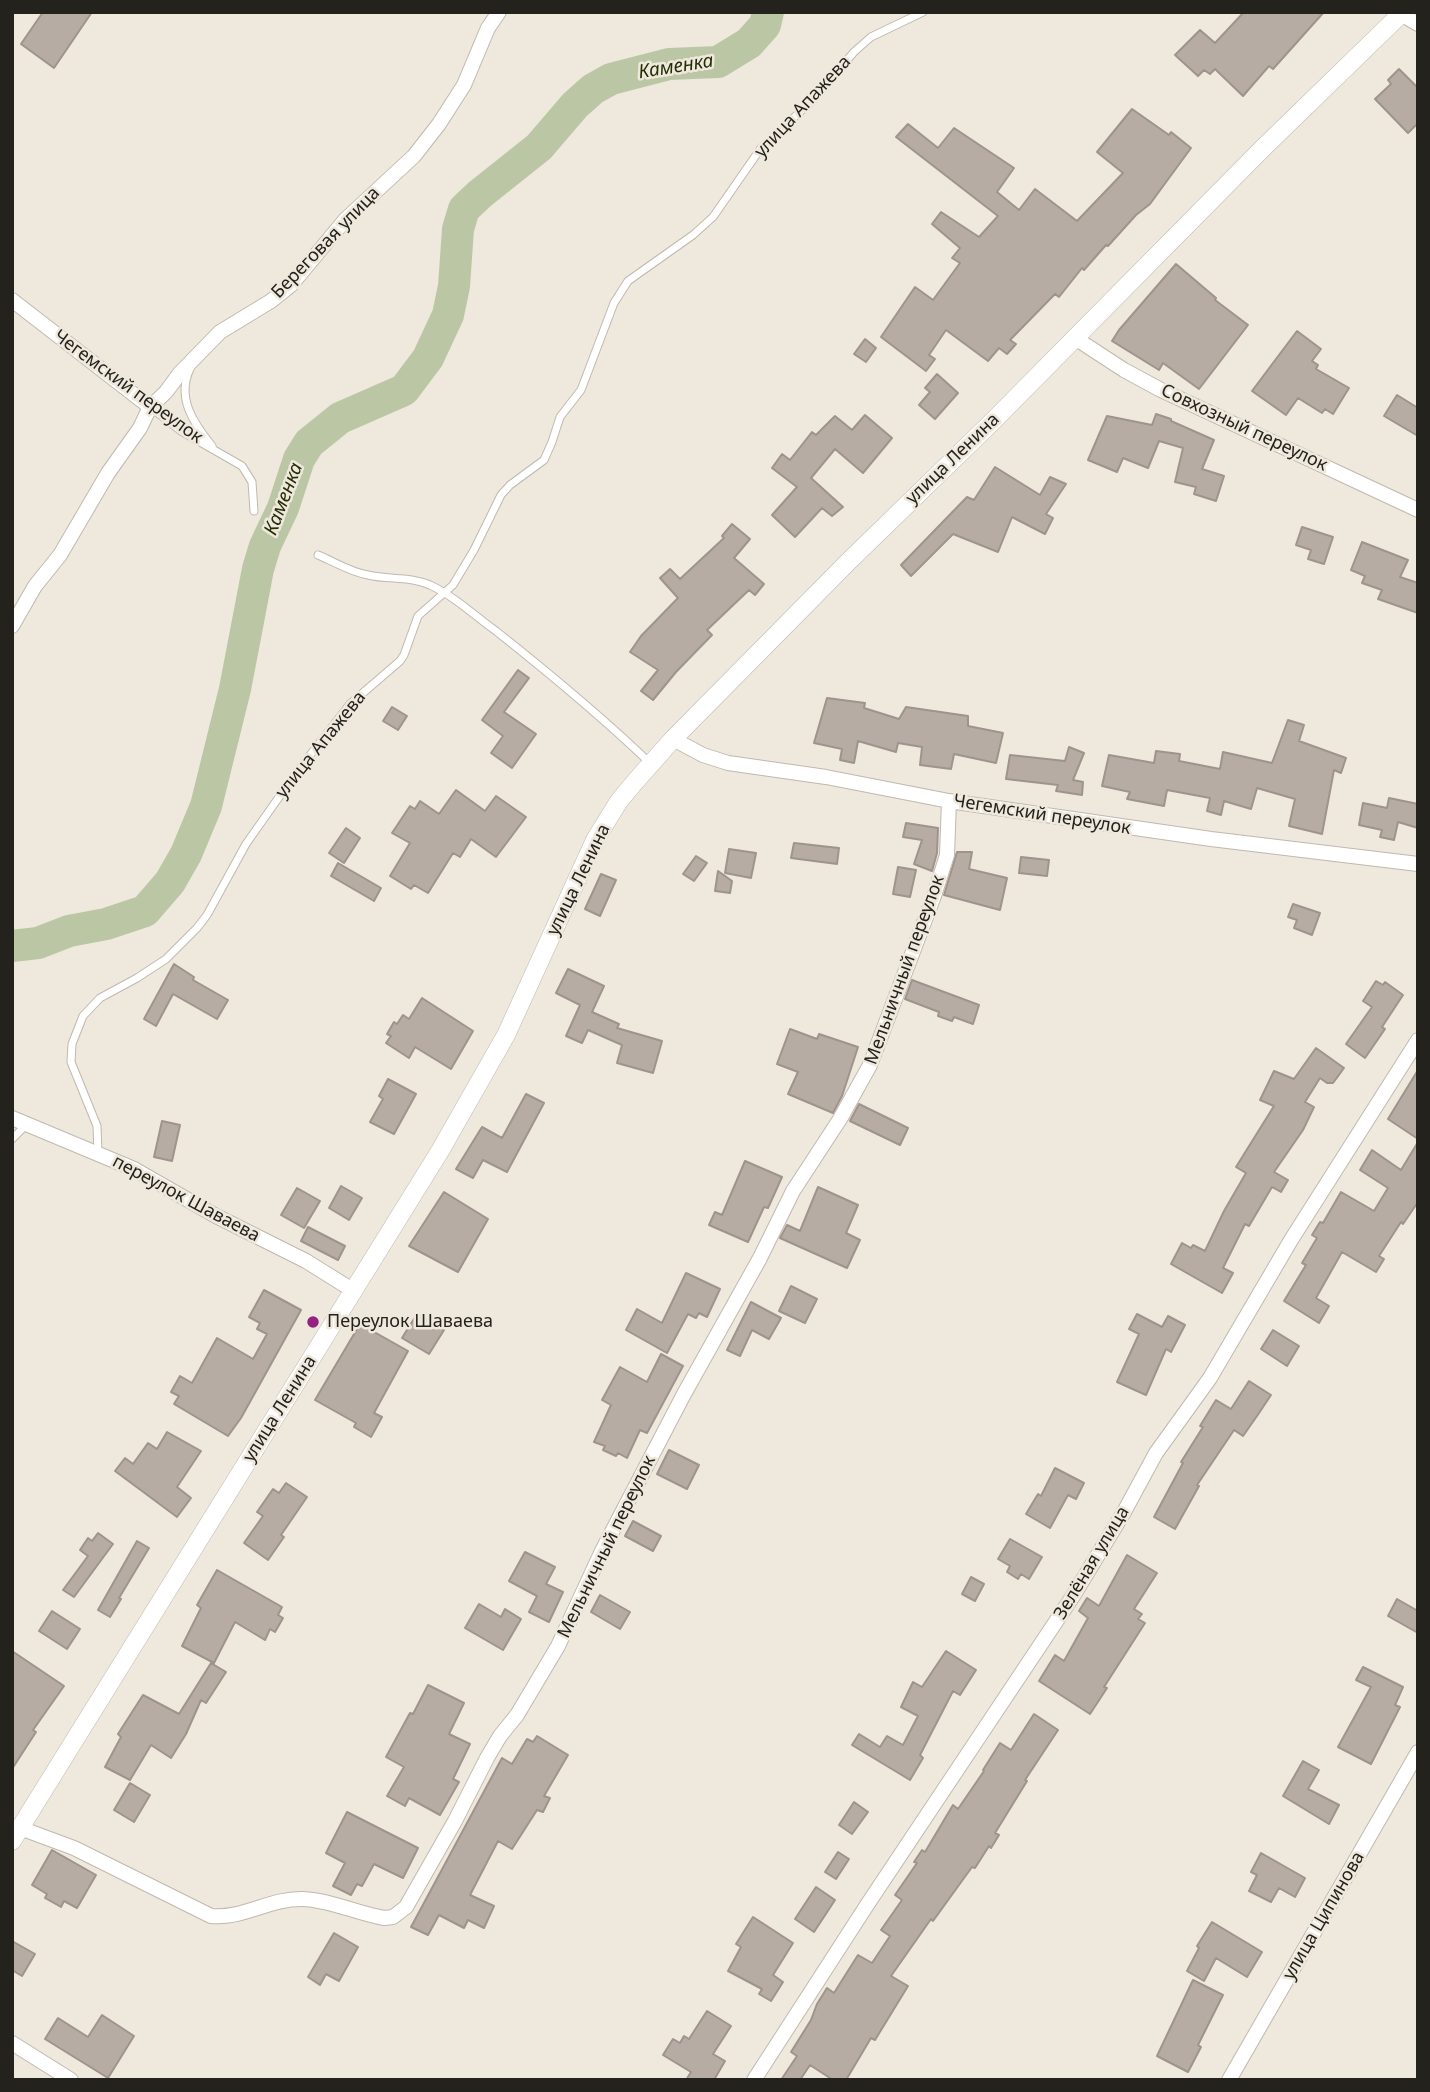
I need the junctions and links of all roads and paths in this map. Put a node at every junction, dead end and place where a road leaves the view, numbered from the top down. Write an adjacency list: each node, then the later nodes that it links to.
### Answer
1 (499, 12): 7 (street, Береговая улица)
2 (923, 12): 13 (lane, улица Апажева)
3 (1402, 13): 4 (street); 6 (street, улица Ленина)
4 (1418, 24)
5 (12, 300): 8 (street, Чегемский переулок)
6 (1075, 338): 10 (street, Совхозный переулок); 15 (street, улица Ленина)
7 (198, 353): 8 (street, Береговая улица); 9 (lane)
8 (150, 407): 9 (lane, Чегемский переулок); 14 (street, Береговая улица)
9 (215, 450): 11 (lane, Чегемский переулок)
10 (1418, 510)
11 (254, 511)
12 (318, 555): 13 (lane)
13 (444, 594): 16 (lane); 23 (lane, улица Апажева)
14 (12, 626)
15 (673, 739): 16 (street, улица Ленина); 17 (street, Чегемский переулок)
16 (651, 764): 24 (street, улица Ленина)
17 (949, 801): 18 (street, Чегемский переулок); 26 (street, Мельничный переулок)
18 (1418, 864)
19 (1418, 1040): 29 (street, Зелёная улица)
20 (12, 1118): 21 (street, переулок Шаваева)
21 (27, 1124): 22 (lane); 23 (street, переулок Шаваева)
22 (12, 1139)
23 (98, 1153): 24 (street, переулок Шаваева)
24 (355, 1291): 26 (street, улица Ленина)
25 (1418, 1752): 30 (street, улица Ципинова)
26 (16, 1834)
27 (12, 2043): 28 (street)
28 (71, 2080)
29 (754, 2080)
30 (1229, 2080)

